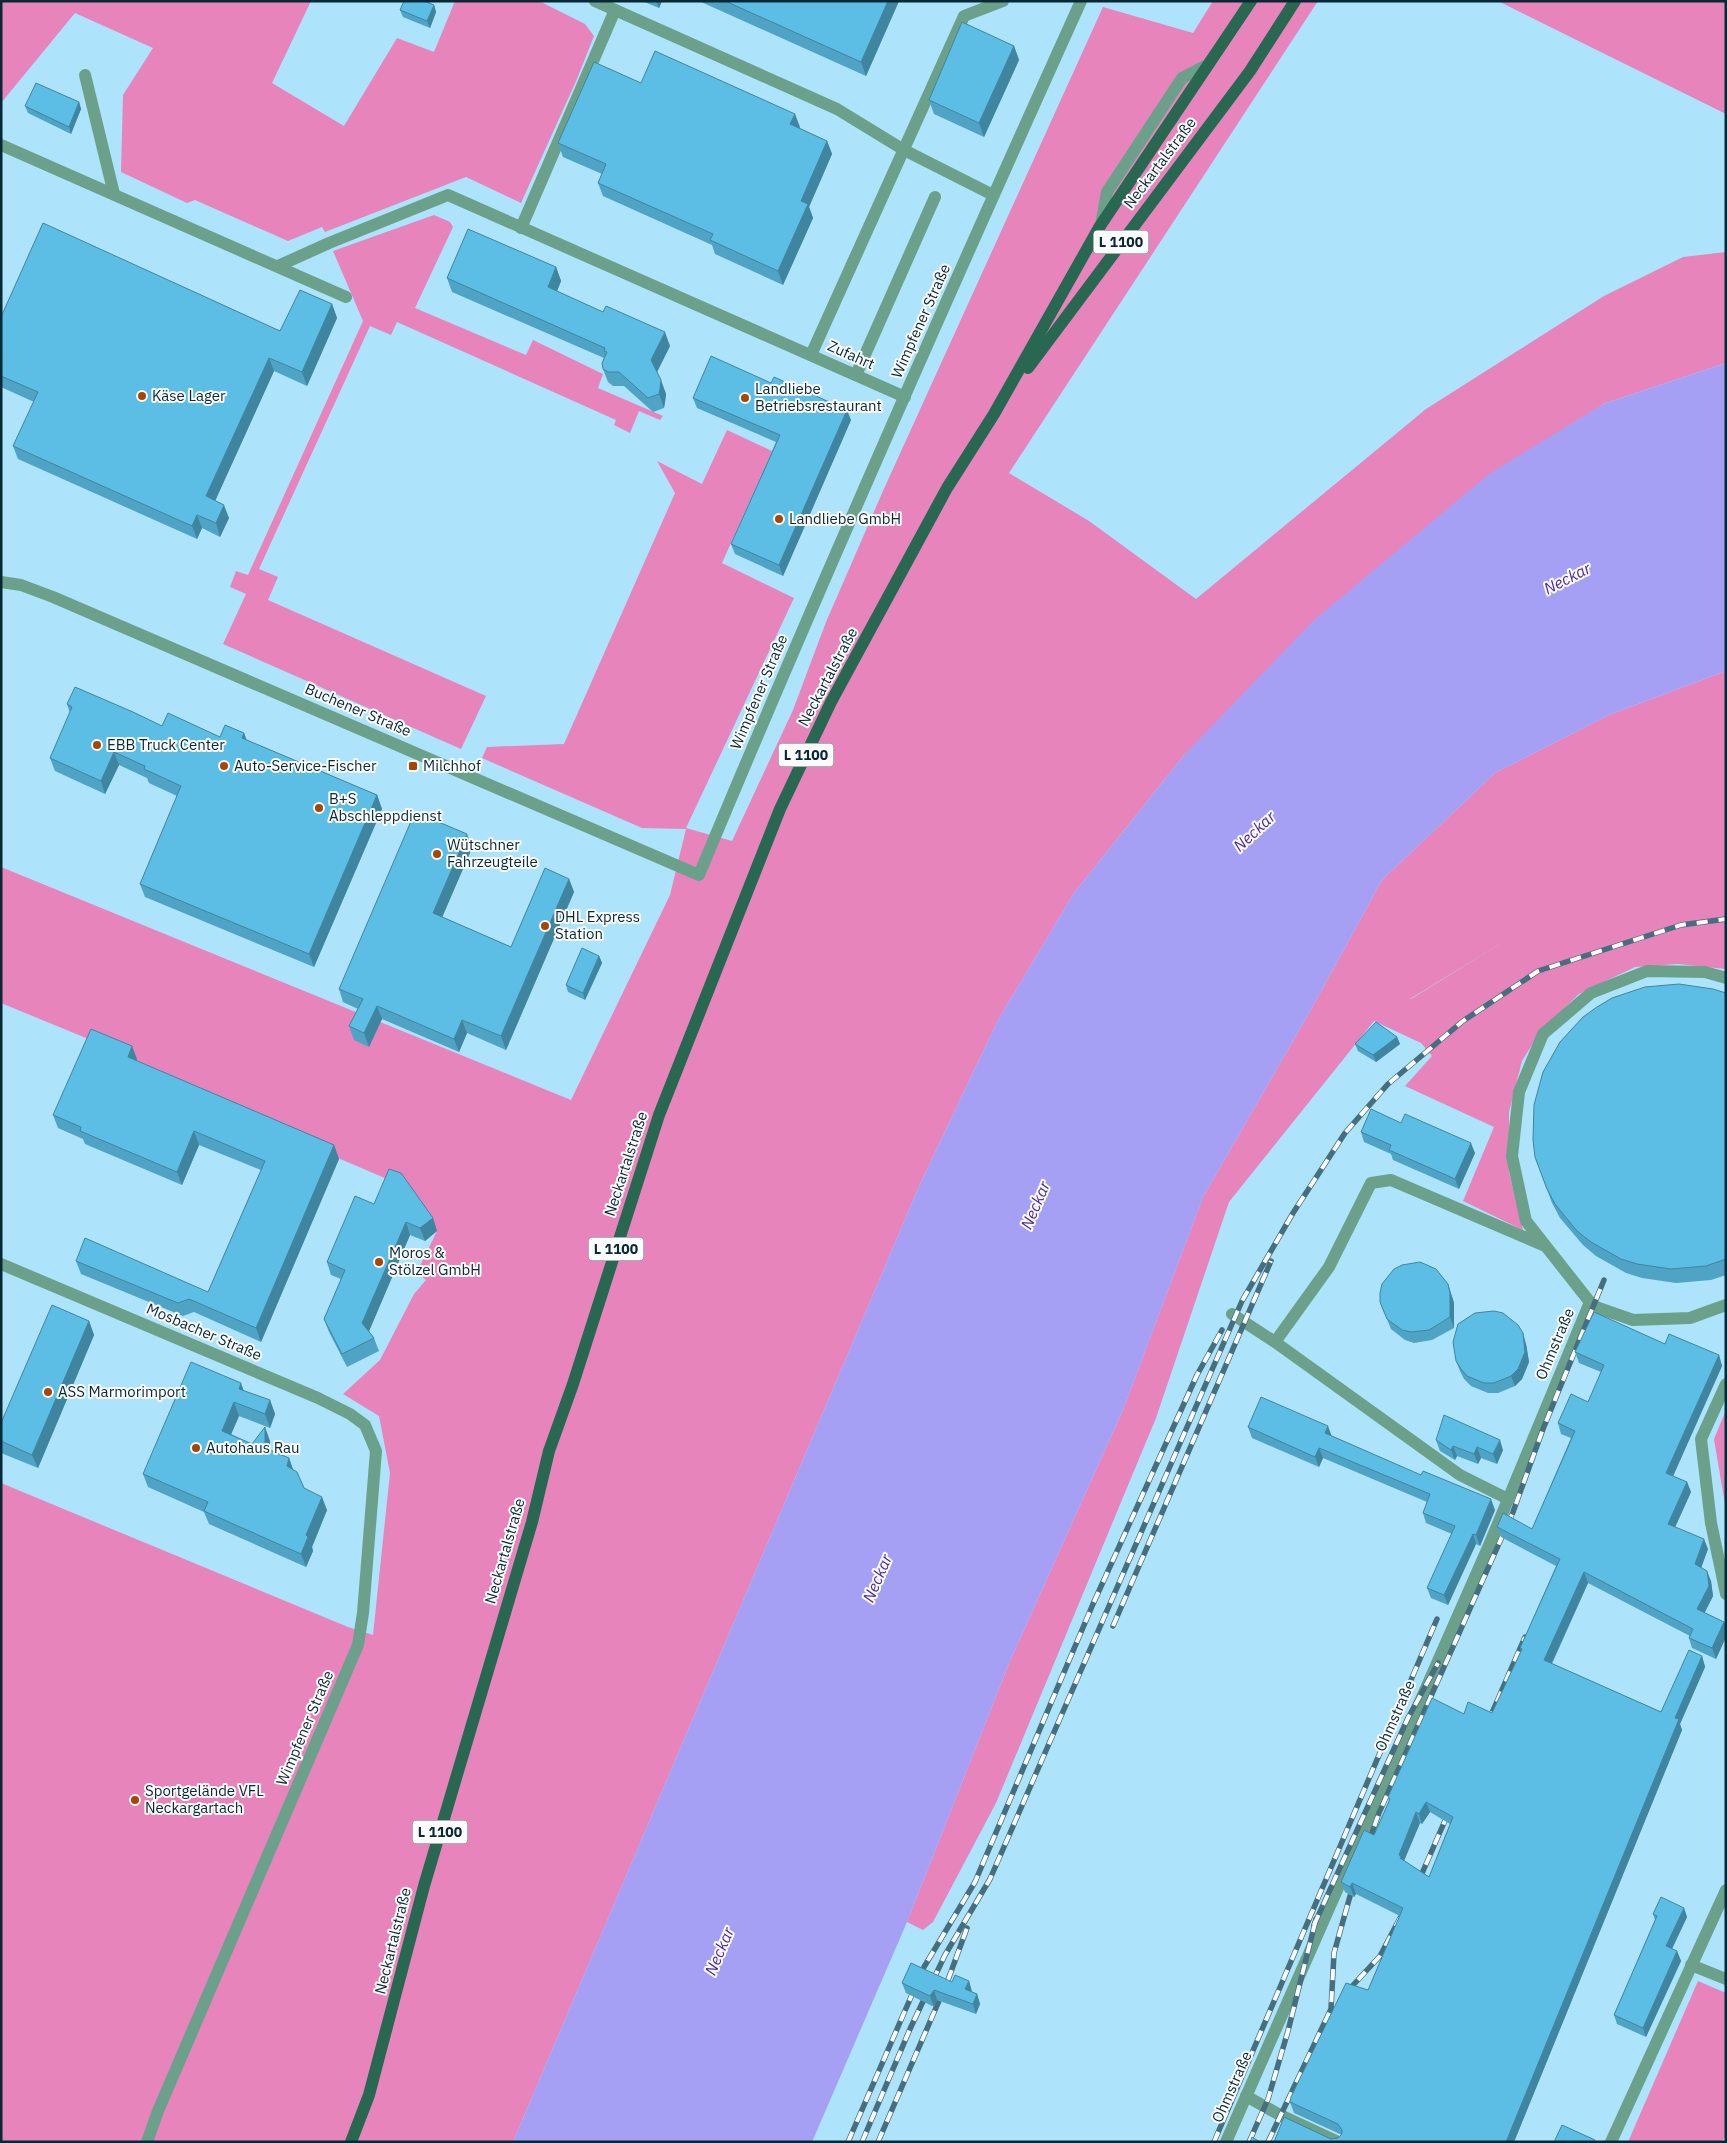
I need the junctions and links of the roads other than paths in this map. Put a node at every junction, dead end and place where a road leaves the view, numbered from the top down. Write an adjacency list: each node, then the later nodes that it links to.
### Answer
1 (596, 1): 6 (street)
2 (1003, 1): 9 (street)
3 (1081, 1): 11 (street, Wimpfener Straße)
4 (1251, 1): 19 (main road, Neckartalstraße / L 1100)
5 (1295, 1): 19 (main road, Neckartalstraße / L 1100)
6 (615, 10): 9 (street); 13 (street)
7 (85, 75): 10 (street)
8 (1, 145): 10 (street)
9 (904, 150): 11 (street); 16 (street)
10 (114, 194): 14 (street)
11 (993, 195): 18 (street, Wimpfener Straße)
12 (934, 197): 17 (street)
13 (521, 228): 14 (street, Zufahrt); 16 (street, Zufahrt)
14 (278, 266): 15 (street)
15 (346, 297)
16 (811, 355): 17 (street, Zufahrt)
17 (856, 375): 18 (street, Zufahrt)
18 (905, 397): 21 (street, Wimpfener Straße)
19 (994, 414): 38 (main road, Neckartalstraße / L 1100)
20 (1, 582): 21 (street, Buchener Straße)
21 (699, 875)
22 (1726, 978): 23 (street)
23 (1545, 1246): 25 (street); 28 (street)
24 (1, 1264): 30 (street, Mosbacher Straße)
25 (1590, 1302): 26 (street); 31 (street, Ohmstraße)
26 (1726, 1305)
27 (1232, 1314): 28 (street)
28 (1275, 1342): 31 (street)
29 (1726, 1384): 32 (street)
30 (376, 1451): 37 (street, Wimpfener Straße)
31 (1508, 1498): 36 (street, Ohmstraße)
32 (1726, 1594)
33 (1726, 1890): 34 (street)
34 (1691, 1965): 35 (street); 41 (street)
35 (1726, 1979)
36 (1246, 2096): 39 (street, Ohmstraße); 40 (street)
37 (147, 2142)
38 (351, 2142)
39 (1226, 2142)
40 (1338, 2142)
41 (1611, 2142)

